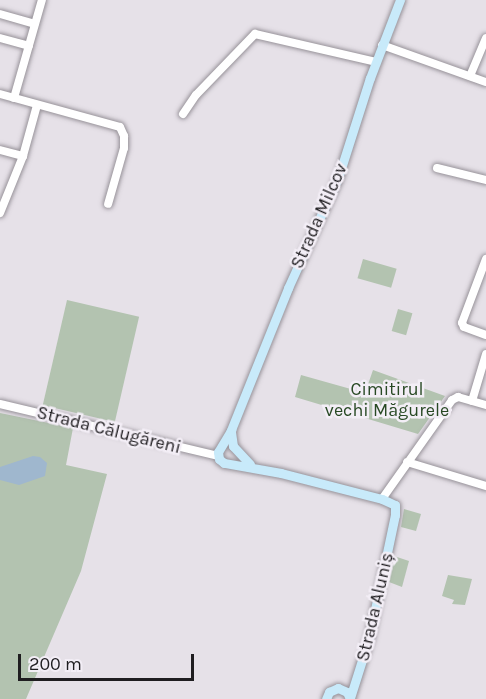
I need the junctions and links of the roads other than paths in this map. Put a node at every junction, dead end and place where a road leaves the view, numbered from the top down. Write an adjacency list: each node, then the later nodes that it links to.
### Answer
1 (42, 0): 4 (street)
2 (400, 0): 7 (main road, Strada Milcov)
3 (0, 14): 4 (street)
4 (35, 24): 8 (street)
5 (0, 38): 8 (street)
6 (486, 38): 10 (street)
7 (382, 45): 9 (main road, Strada Milcov); 10 (street)
8 (29, 46): 13 (street)
9 (376, 62): 16 (street); 30 (main road, Strada Milcov)
10 (470, 76): 11 (street)
11 (486, 81)
12 (0, 94): 13 (street)
13 (14, 98): 14 (street)
14 (37, 105): 15 (street); 17 (street)
15 (53, 109): 17 (street); 22 (street)
16 (183, 114)
17 (35, 117): 19 (street)
18 (0, 150): 19 (street)
19 (23, 156): 23 (street)
20 (437, 168): 21 (street)
21 (486, 180)
22 (108, 204)
23 (0, 213)
24 (486, 259): 25 (street)
25 (486, 335)
26 (486, 354): 27 (street)
27 (472, 401): 29 (street); 32 (street)
28 (0, 404): 31 (street, Strada Călugăreni)
29 (486, 405)
30 (231, 448): 31 (main road); 33 (main road); 34 (main road)
31 (218, 456): 33 (main road)
32 (407, 462): 35 (street); 36 (street)
33 (231, 464): 34 (main road)
34 (255, 467): 36 (main road)
35 (486, 486)
36 (382, 499): 37 (main road, Strada Aluniș)
37 (360, 670): 38 (main road, Strada Aluniș); 40 (main road, Strada Aluniș)
38 (341, 688): 39 (main road, Strada Aluniș); 40 (main road)
39 (325, 698)
40 (350, 699)

